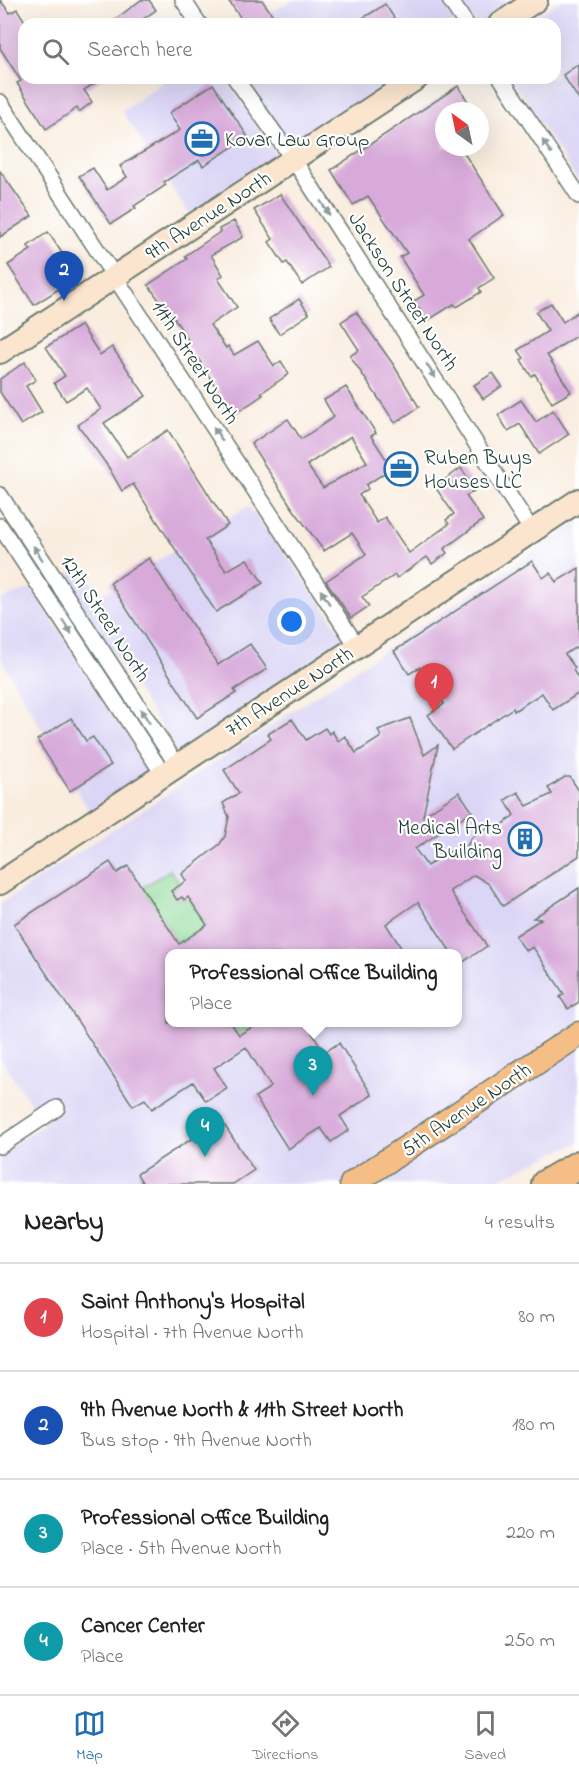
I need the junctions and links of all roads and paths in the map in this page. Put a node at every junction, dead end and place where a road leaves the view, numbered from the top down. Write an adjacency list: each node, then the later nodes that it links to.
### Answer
1 (183, 0): 4 (street)
2 (450, 0): 5 (street)
3 (536, 0): 6 (street)
4 (195, 18)
5 (462, 18)
6 (509, 18)
7 (239, 84): 11 (street, Jackson Street North)
8 (408, 84): 11 (street, 9th Avenue North)
9 (505, 84): 12 (street, one-way to 9)
10 (0, 102): 13 (street, 11th Street North)
11 (293, 159): 13 (street, 9th Avenue North); 18 (street, Jackson Street North, one-way to 18)
12 (579, 196)
13 (115, 277): 14 (street, 9th Avenue North); 19 (street, 11th Street North, one-way to 13)
14 (0, 352)
15 (0, 495): 20 (street, 12th Street North, one-way to 15)
16 (579, 500): 18 (street, 7th Avenue North)
17 (0, 526): 20 (street, 12th Street North, one-way to 20)
18 (532, 531): 19 (street, 7th Avenue North)
19 (357, 646): 20 (street, 7th Avenue North)
20 (170, 770): 21 (street, 7th Avenue North)
21 (0, 882)
22 (579, 1034): 27 (main road, 5th Avenue North)
23 (57, 1108): 24 (street)
24 (0, 1146)
25 (579, 1165): 28 (highway)
26 (579, 1176): 29 (highway)
27 (352, 1184)
28 (546, 1184)
29 (561, 1184)

